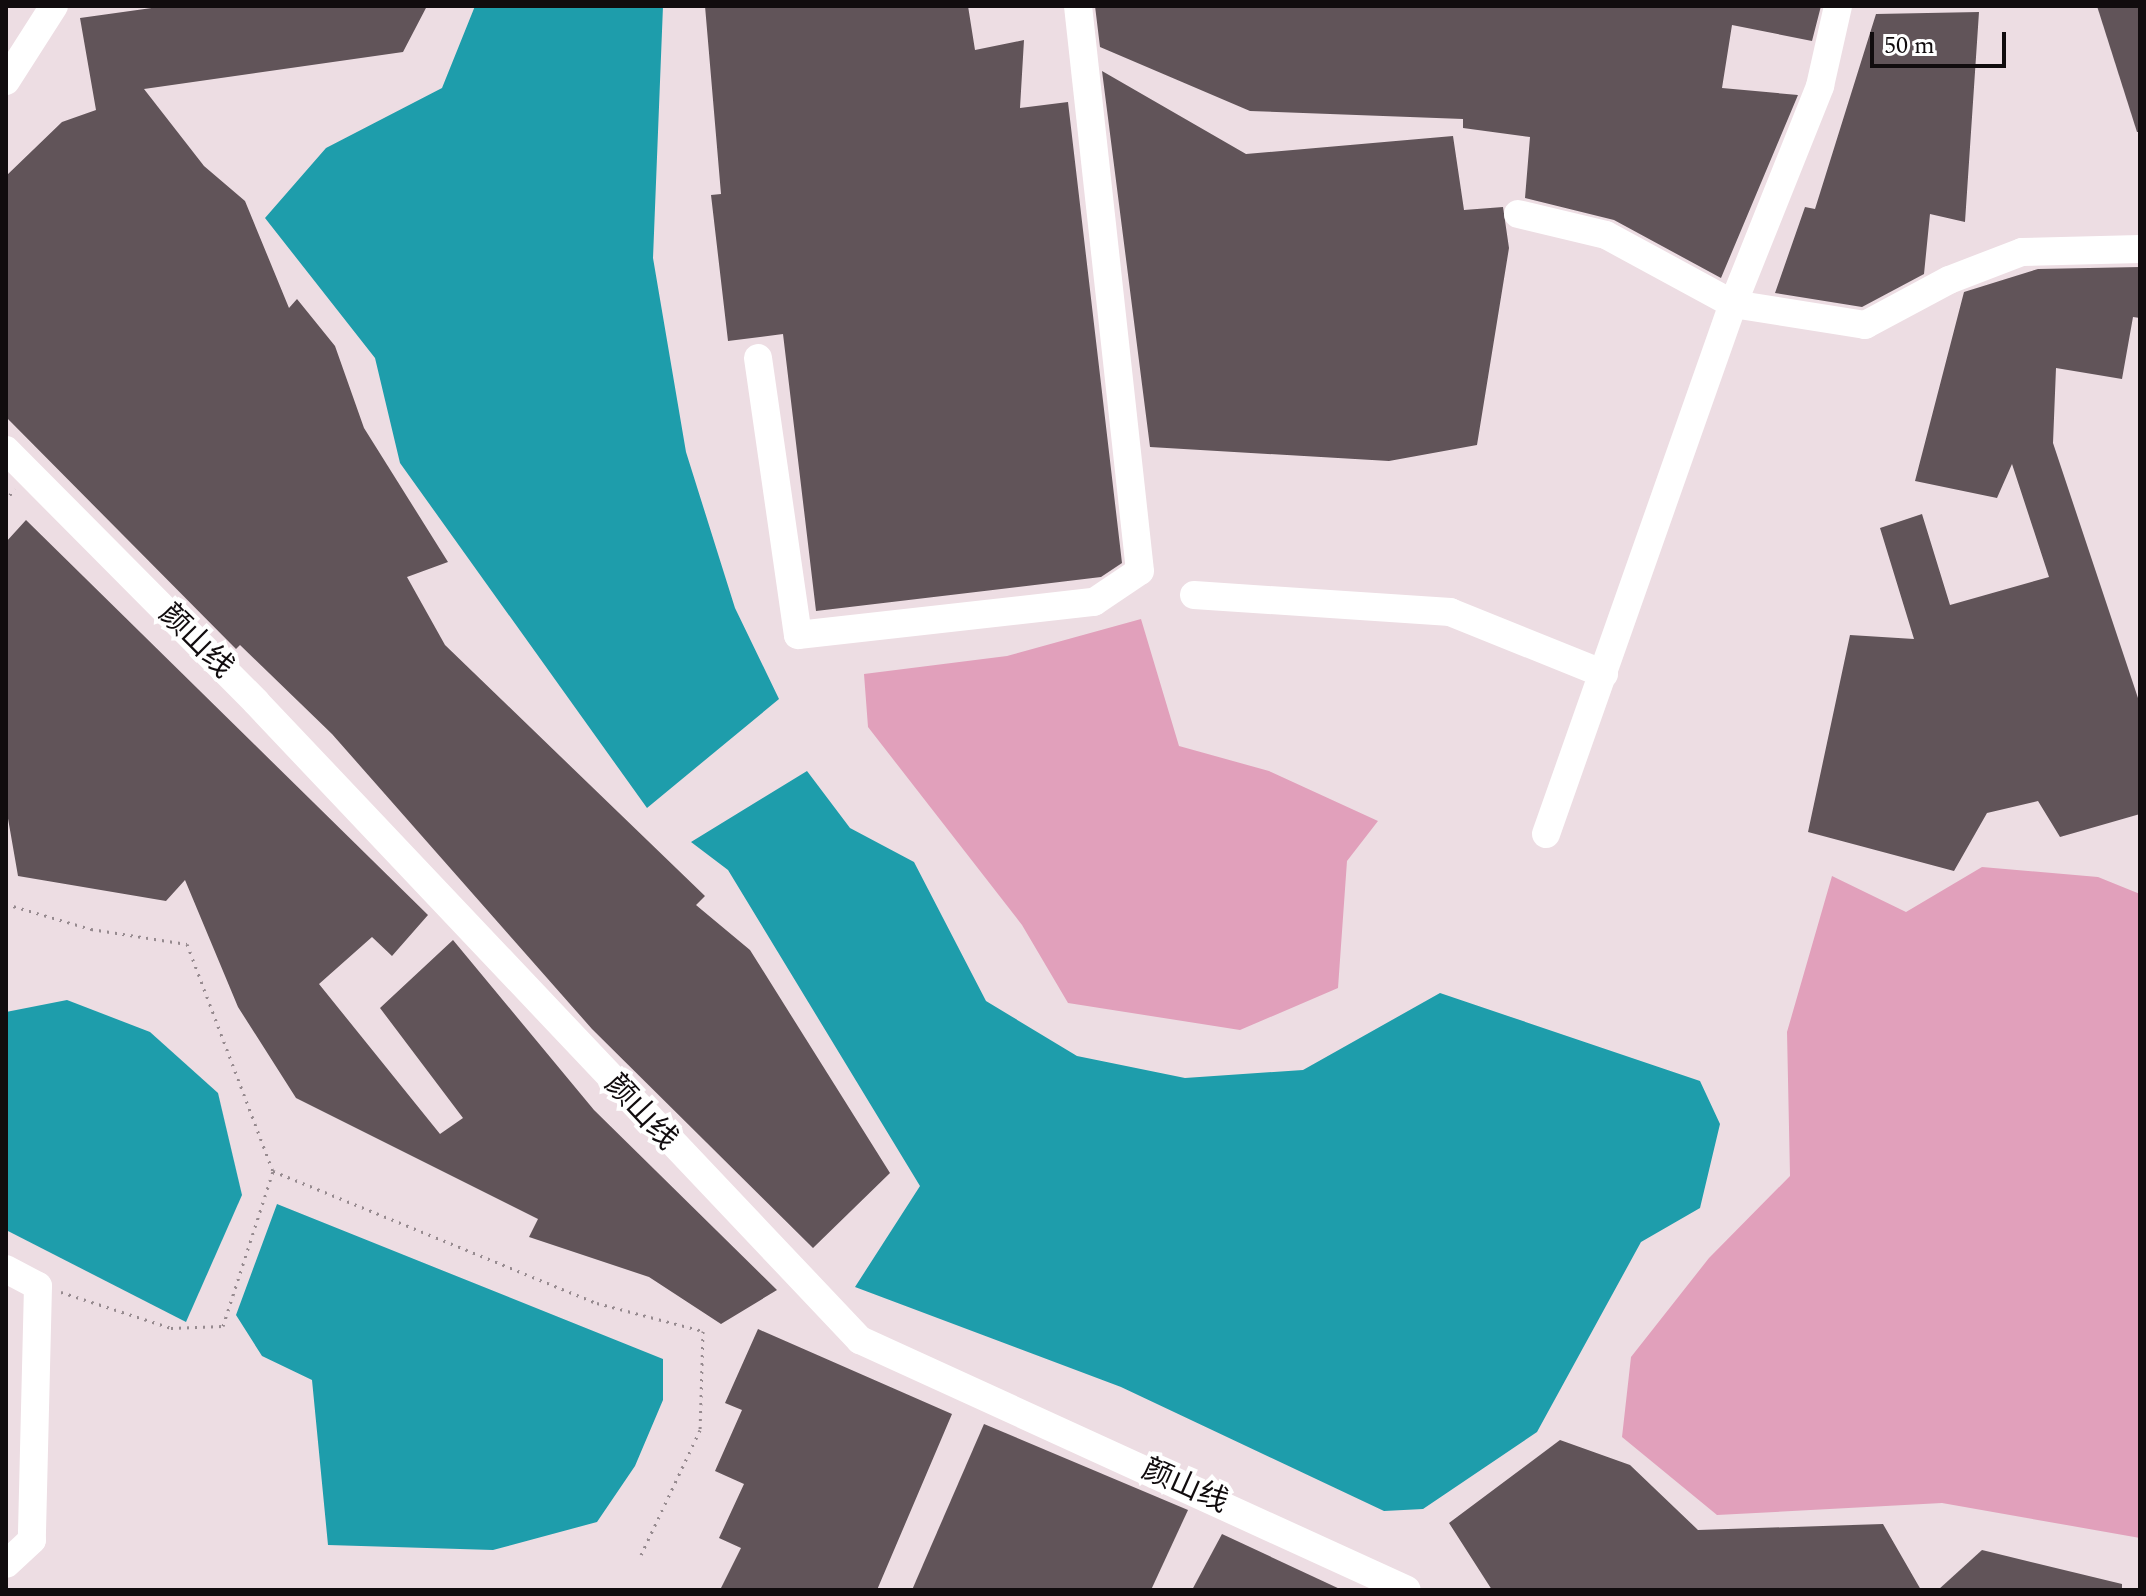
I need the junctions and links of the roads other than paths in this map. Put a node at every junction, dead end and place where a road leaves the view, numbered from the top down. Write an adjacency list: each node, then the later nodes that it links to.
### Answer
1 (1078, 6): 8 (street)
2 (1838, 6): 7 (street)
3 (51, 7): 4 (street)
4 (6, 81)
5 (1518, 214): 7 (street)
6 (2140, 249): 7 (street)
7 (1733, 304): 11 (street)
8 (758, 358)
9 (6, 450): 15 (street, 颜山线)
10 (1194, 595): 11 (street)
11 (1604, 674): 12 (street)
12 (1546, 834)
13 (6, 1269): 14 (street)
14 (6, 1564)
15 (1407, 1590)

